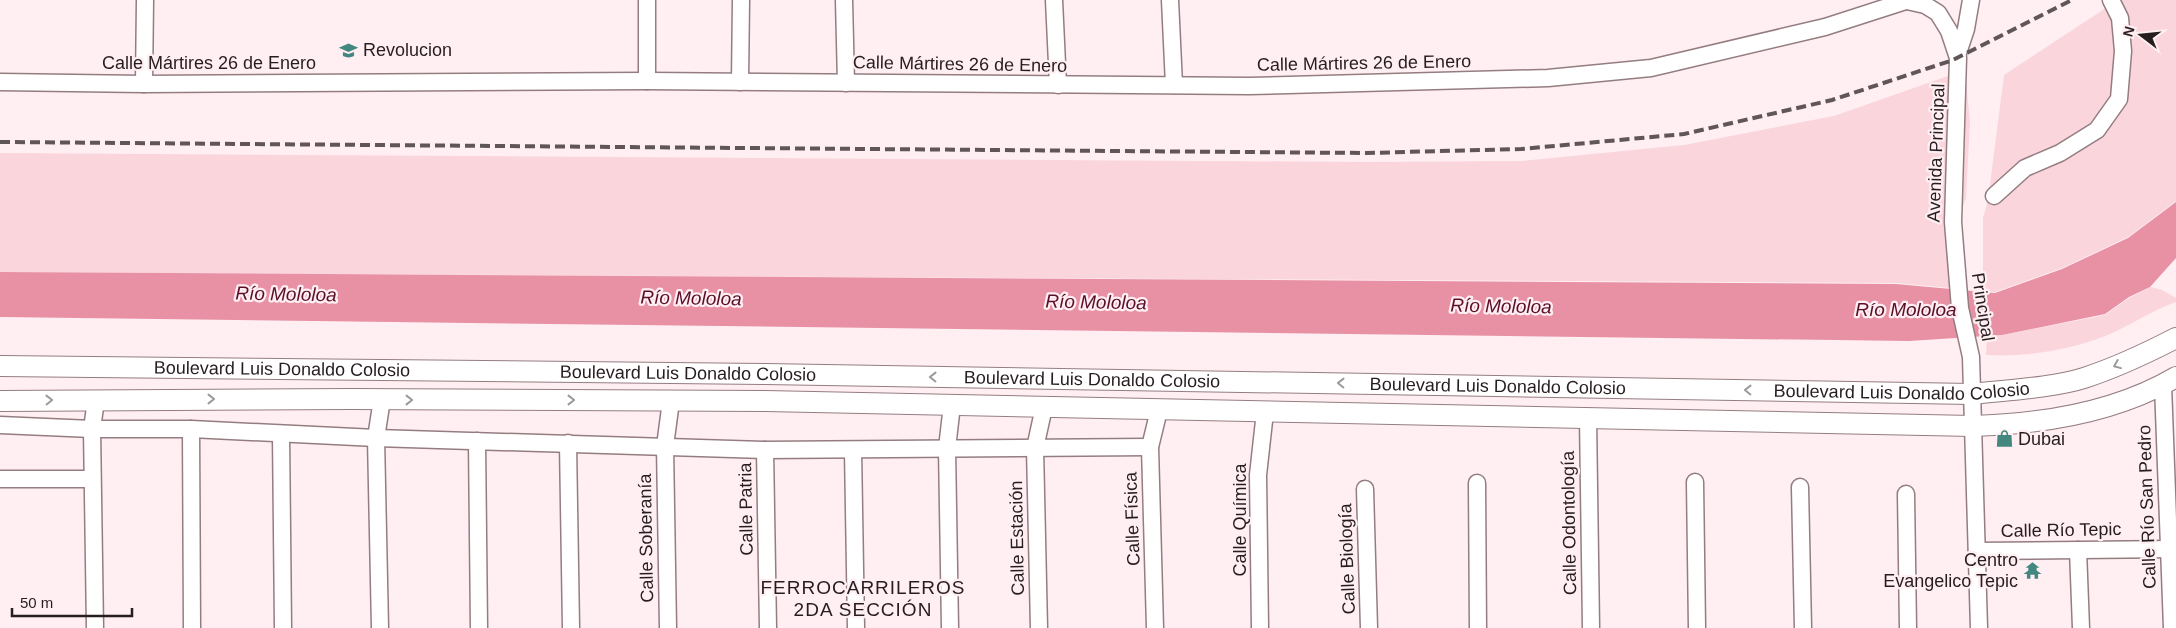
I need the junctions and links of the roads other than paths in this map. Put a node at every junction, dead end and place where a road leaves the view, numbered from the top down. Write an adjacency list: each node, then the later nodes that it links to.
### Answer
1 (145, 0): 15 (street)
2 (647, 0): 11 (street)
3 (742, 0): 13 (street)
4 (844, 0): 14 (street)
5 (1054, 0): 16 (street)
6 (1170, 0): 17 (street)
7 (1908, 0): 10 (street, Avenida Principal); 17 (street, Calle Mártires 26 de Enero)
8 (1971, 0): 10 (street, Avenida Principal)
9 (2112, 0): 18 (street)
10 (1958, 53): 19 (street, Avenida Principal)
11 (647, 81): 13 (street, Calle Mártires 26 de Enero); 15 (street, Calle Mártires 26 de Enero)
12 (0, 82): 15 (street, Calle Mártires 26 de Enero)
13 (740, 82): 14 (street, Calle Mártires 26 de Enero)
14 (846, 83): 16 (street, Calle Mártires 26 de Enero)
15 (144, 84)
16 (1058, 85): 17 (street, Calle Mártires 26 de Enero)
17 (1174, 85)
18 (1994, 196)
19 (1956, 254): 24 (street, Principal)
20 (2176, 338): 24 (main road, Boulevard Luis Donaldo Colosio, one-way to 24)
21 (0, 366): 22 (main road, Boulevard Luis Donaldo Colosio)
22 (808, 374): 24 (main road, Boulevard Luis Donaldo Colosio, one-way to 22); 29 (main road)
23 (2169, 381): 36 (main road, Boulevard Luis Donaldo Colosio); 56 (street, Calle Río San Pedro)
24 (1972, 394): 36 (street)
25 (382, 399): 26 (main road, Boulevard Luis Donaldo Colosio, one-way to 25); 28 (main road, Boulevard Luis Donaldo Colosio, one-way to 28); 40 (street)
26 (96, 400): 27 (main road, Boulevard Luis Donaldo Colosio, one-way to 26); 37 (street)
27 (0, 401)
28 (671, 401): 29 (main road, Boulevard Luis Donaldo Colosio); 43 (street, Calle Soberanía)
29 (808, 402): 30 (main road, Boulevard Luis Donaldo Colosio)
30 (952, 406): 31 (main road, Boulevard Luis Donaldo Colosio); 45 (street)
31 (1044, 407): 32 (main road, Boulevard Luis Donaldo Colosio); 46 (street, Calle Estación)
32 (1158, 410): 33 (main road, Boulevard Luis Donaldo Colosio); 44 (street, Calle Física)
33 (1265, 412): 34 (main road, Boulevard Luis Donaldo Colosio); 71 (street, Calle Química)
34 (1588, 417): 36 (main road, Boulevard Luis Donaldo Colosio); 74 (street, Calle Odontología)
35 (0, 425): 37 (street)
36 (1973, 426): 58 (street)
37 (92, 429): 38 (street); 50 (street)
38 (191, 429): 39 (street); 60 (street)
39 (281, 434): 40 (street); 61 (street)
40 (376, 438): 41 (street); 62 (street)
41 (477, 441): 42 (street); 63 (street)
42 (568, 443): 43 (street); 64 (street)
43 (665, 446): 47 (street); 65 (street, Calle Soberanía)
44 (1150, 447): 46 (street); 70 (street, Calle Física)
45 (947, 448): 46 (street); 48 (street); 68 (street)
46 (1035, 448): 69 (street, Calle Estación)
47 (765, 450): 48 (street); 66 (street, Calle Patria)
48 (853, 450): 67 (street)
49 (0, 479): 50 (street)
50 (92, 479): 59 (street)
51 (1695, 482): 75 (street)
52 (1477, 483): 73 (street)
53 (1800, 487): 76 (street)
54 (1365, 489): 72 (street, Calle Biología)
55 (1906, 494): 77 (street)
56 (2172, 549): 57 (street, Calle Río Tepic); 80 (street, Calle Río San Pedro)
57 (2078, 550): 58 (street, Calle Río Tepic); 79 (street)
58 (1977, 551): 78 (street)
59 (95, 628)
60 (192, 628)
61 (283, 628)
62 (380, 628)
63 (479, 628)
64 (571, 628)
65 (668, 628)
66 (768, 628)
67 (856, 628)
68 (950, 628)
69 (1039, 628)
70 (1155, 628)
71 (1260, 628)
72 (1369, 628)
73 (1478, 628)
74 (1591, 628)
75 (1696, 628)
76 (1804, 628)
77 (1908, 628)
78 (1979, 628)
79 (2081, 628)
80 (2172, 628)

